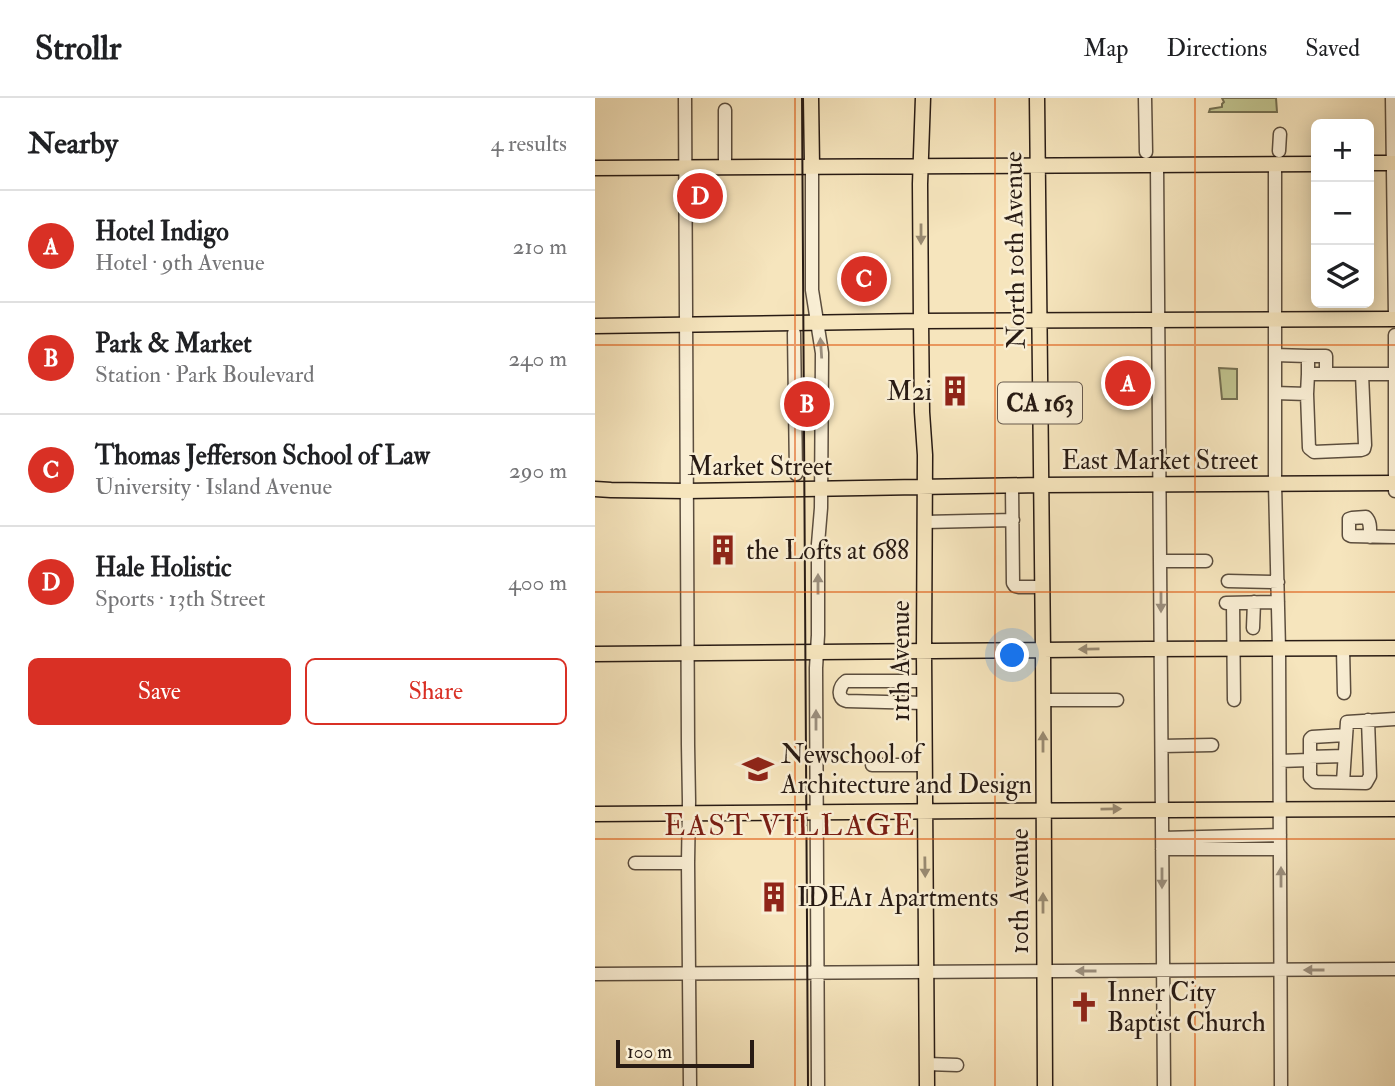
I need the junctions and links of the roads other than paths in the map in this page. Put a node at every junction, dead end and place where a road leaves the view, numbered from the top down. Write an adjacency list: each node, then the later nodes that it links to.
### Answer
1 (685, 98): 18 (street)
2 (811, 98): 16 (main road)
3 (923, 98): 17 (main road, 11th Avenue)
4 (1037, 98): 15 (main road, North 10th Avenue / CA 163)
5 (1145, 98): 10 (street)
6 (1392, 98): 14 (street)
7 (725, 110): 19 (street)
8 (1280, 134): 11 (street)
9 (1153, 137): 10 (street)
10 (1152, 157): 11 (main road); 15 (main road); 24 (street)
11 (1277, 158): 12 (main road); 22 (street)
12 (1311, 163)
13 (1374, 163): 14 (main road)
14 (1395, 163): 21 (street)
15 (1038, 165): 17 (main road); 23 (main road, North 10th Avenue / CA 163)
16 (812, 166): 17 (main road); 19 (main road); 26 (street)
17 (921, 166): 25 (main road, 11th Avenue, one-way to 25)
18 (685, 167): 19 (main road); 20 (main road); 28 (street)
19 (725, 167)
20 (595, 168)
21 (1395, 317): 22 (main road)
22 (1275, 319): 24 (main road); 31 (street)
23 (1039, 320): 24 (main road); 25 (main road); 43 (main road, North 10th Avenue / CA 163)
24 (1159, 320): 41 (street)
25 (921, 321): 26 (main road); 45 (main road, 11th Avenue)
26 (817, 322): 28 (main road); 47 (street, one-way to 26)
27 (595, 326): 28 (main road)
28 (685, 326): 48 (street)
29 (794, 333): 39 (street)
30 (1395, 335): 36 (street)
31 (1275, 355): 32 (street); 37 (street)
32 (1308, 356): 33 (street); 34 (street)
33 (1308, 374): 34 (street); 38 (street)
34 (1326, 374): 35 (street)
35 (1362, 374): 36 (street); 38 (street)
36 (1395, 374): 40 (street)
37 (1275, 393): 38 (street); 42 (street)
38 (1307, 394)
39 (796, 474)
40 (1395, 483): 42 (main road, East Market Street); 49 (street)
41 (1160, 484): 42 (main road, East Market Street); 43 (main road, East Market Street); 54 (street)
42 (1275, 484): 57 (street)
43 (1040, 485): 44 (main road, East Market Street); 58 (main road, 10th Avenue / CA 163)
44 (1012, 486): 45 (main road, East Market Street); 50 (street)
45 (925, 487): 47 (main road, Market Street); 51 (main road, 11th Avenue)
46 (595, 489): 48 (main road, Market Street)
47 (821, 490): 48 (main road, Market Street); 68 (street, one-way to 47)
48 (686, 491): 70 (street)
49 (1395, 491)
50 (1013, 520): 51 (street); 58 (street)
51 (925, 522): 69 (main road, 11th Avenue)
52 (1370, 537): 53 (street)
53 (1395, 537)
54 (1160, 561): 55 (street); 62 (street, one-way to 62)
55 (1206, 561)
56 (1228, 581): 57 (street)
57 (1278, 582): 60 (street)
58 (1042, 587): 67 (main road, 10th Avenue / CA 163)
59 (1254, 602): 60 (street); 61 (street); 63 (street)
60 (1278, 602): 64 (street)
61 (1253, 628)
62 (1161, 649): 63 (main road); 67 (main road, one-way to 67); 82 (street)
63 (1233, 649): 64 (main road); 76 (street)
64 (1279, 649): 65 (main road); 85 (street)
65 (1343, 649): 66 (main road); 73 (street)
66 (1395, 649)
67 (1043, 650): 69 (main road); 74 (main road, 10th Avenue / CA 163)
68 (817, 652): 69 (main road); 70 (main road); 95 (street, one-way to 68)
69 (924, 652): 72 (main road, 11th Avenue)
70 (687, 653): 71 (main road); 94 (street)
71 (595, 654)
72 (924, 681): 77 (main road, 11th Avenue); 77 (street)
73 (1344, 693)
74 (1043, 700): 75 (street); 92 (main road, 10th Avenue / CA 163, one-way to 74)
75 (1117, 700)
76 (1234, 700)
77 (924, 702): 87 (main road, 11th Avenue)
78 (1395, 719): 79 (street)
79 (1369, 720): 80 (street); 88 (street)
80 (1345, 736): 83 (street); 84 (street)
81 (1212, 745): 82 (street)
82 (1161, 746): 89 (street)
83 (1344, 755): 84 (street); 88 (street)
84 (1309, 759): 85 (street); 88 (street)
85 (1280, 761): 90 (street)
86 (872, 765): 87 (street)
87 (924, 765): 93 (main road, 11th Avenue)
88 (1343, 782)
89 (1162, 808): 90 (main road); 92 (main road, one-way to 89); 98 (street)
90 (1280, 808): 91 (main road); 97 (street)
91 (1395, 808)
92 (1043, 810): 93 (main road); 104 (main road, 10th Avenue / CA 163, one-way to 92)
93 (925, 812): 95 (main road); 106 (main road, 11th Avenue, one-way to 106)
94 (689, 813): 95 (main road); 96 (main road); 101 (street)
95 (817, 813): 107 (street)
96 (595, 814)
97 (1280, 835): 98 (street); 99 (street)
98 (1162, 843): 99 (street); 105 (street, one-way to 105)
99 (1280, 849): 103 (street, one-way to 99)
100 (635, 863): 101 (street)
101 (688, 863): 109 (street)
102 (1395, 969): 103 (street, one-way to 103)
103 (1281, 970): 105 (street); 117 (street)
104 (1044, 971): 105 (street, one-way to 104); 106 (street); 115 (main road, 10th Avenue)
105 (1163, 971): 116 (street)
106 (927, 972): 107 (street); 110 (main road, 11th Avenue)
107 (818, 973): 109 (street); 113 (street)
108 (595, 974): 109 (street)
109 (689, 974): 112 (street)
110 (927, 1065): 111 (street); 114 (main road, 11th Avenue)
111 (957, 1065)
112 (690, 1086)
113 (818, 1086)
114 (927, 1086)
115 (1045, 1086)
116 (1164, 1086)
117 (1281, 1086)

